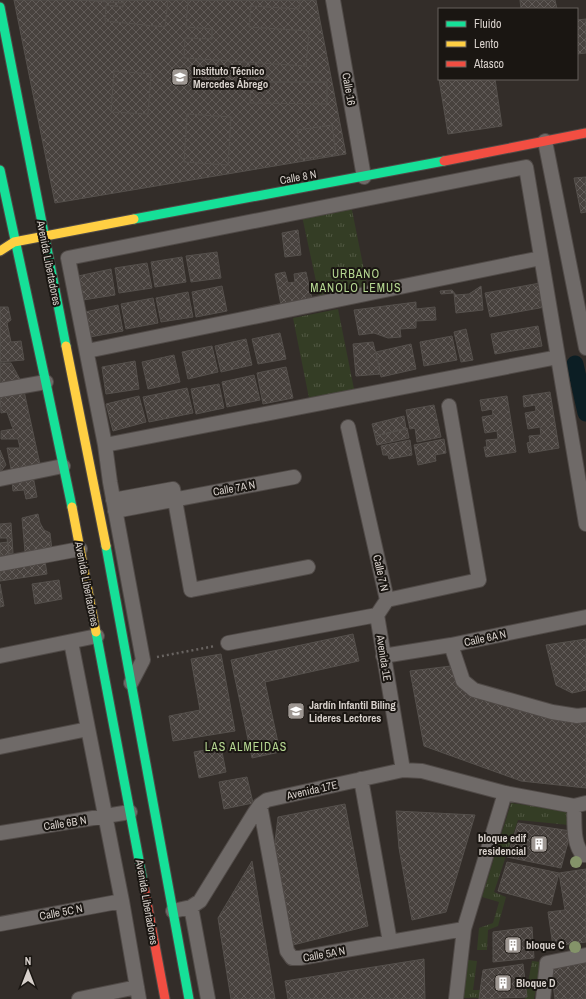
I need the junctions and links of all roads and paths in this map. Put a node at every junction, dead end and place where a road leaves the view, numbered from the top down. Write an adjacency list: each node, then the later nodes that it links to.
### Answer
1 (333, 0): 6 (street, Calle 16)
2 (0, 7): 7 (main road, Avenida Libertadores)
3 (586, 133): 4 (main road, Calle 8 N)
4 (545, 141): 6 (main road, Calle 8 N); 12 (street)
5 (0, 170): 9 (main road, Avenida Libertadores)
6 (364, 177): 7 (main road, Calle 8 N)
7 (44, 236): 9 (main road, Calle 8 N); 24 (main road, Avenida Libertadores)
8 (0, 238): 9 (main road, Calle 8 N)
9 (14, 242): 10 (main road, Calle 8 N); 15 (main road, Avenida Libertadores)
10 (0, 251)
11 (541, 258): 13 (street); 13 (street, Avenida Libertadores); 14 (street)
12 (586, 348)
13 (87, 351): 19 (street, Avenida Libertadores)
14 (558, 357): 19 (street); 27 (street)
15 (46, 382): 16 (street); 20 (main road, Avenida Libertadores)
16 (0, 390)
17 (449, 406): 33 (street)
18 (348, 427): 33 (street, Calle 7 N)
19 (105, 446): 23 (street, Avenida Libertadores)
20 (63, 466): 22 (street); 28 (main road, Avenida Libertadores)
21 (294, 477): 25 (street, Calle 7A N)
22 (0, 479)
23 (110, 482): 24 (main road); 26 (street, Avenida Libertadores)
24 (95, 484): 32 (main road, Avenida Libertadores)
25 (175, 499): 26 (street, Calle 7A N); 31 (street)
26 (114, 506): 30 (street, Avenida Libertadores)
27 (586, 524)
28 (80, 549): 29 (street); 36 (main road, Avenida Libertadores)
29 (0, 564)
30 (126, 567): 32 (main road); 42 (street, Avenida Libertadores)
31 (308, 568)
32 (110, 570): 43 (main road, Avenida Libertadores)
33 (387, 600): 34 (street, Calle 7 N)
34 (377, 616): 38 (street); 41 (street, Avenida 1E)
35 (586, 617): 39 (street, Calle 6A N)
36 (97, 636): 37 (street); 52 (main road, Avenida Libertadores)
37 (71, 642): 40 (street); 45 (street)
38 (228, 643): 42 (path)
39 (451, 645): 41 (street, Calle 6A N); 44 (street)
40 (0, 656)
41 (383, 656): 47 (street, Avenida 1E)
42 (143, 660): 43 (street)
43 (131, 683): 58 (main road, Avenida Libertadores)
44 (586, 715)
45 (88, 729): 46 (street); 53 (street)
46 (0, 747)
47 (403, 770): 48 (street, Avenida 17E); 49 (street, Avenida 17E)
48 (361, 779): 51 (street, Avenida 17E); 61 (street)
49 (505, 793): 50 (street, Avenida 17E); 60 (street)
50 (580, 804): 55 (street)
51 (260, 805): 57 (street); 61 (street, Calle 5A N)
52 (130, 812): 53 (street, Calle 6B N); 65 (main road, Avenida Libertadores)
53 (106, 816): 54 (street, Calle 6B N); 56 (street)
54 (0, 833)
55 (586, 856)
56 (122, 901): 59 (street, Calle 5C N); 63 (street)
57 (191, 907): 58 (street); 67 (street)
58 (173, 911): 66 (main road, Avenida Libertadores)
59 (0, 924)
60 (464, 929): 61 (street, Calle 5A N); 68 (street)
61 (390, 942)
62 (586, 955): 69 (street)
63 (138, 993): 64 (street)
64 (79, 999)
65 (165, 999)
66 (189, 999)
67 (208, 999)
68 (456, 999)
69 (543, 999)

